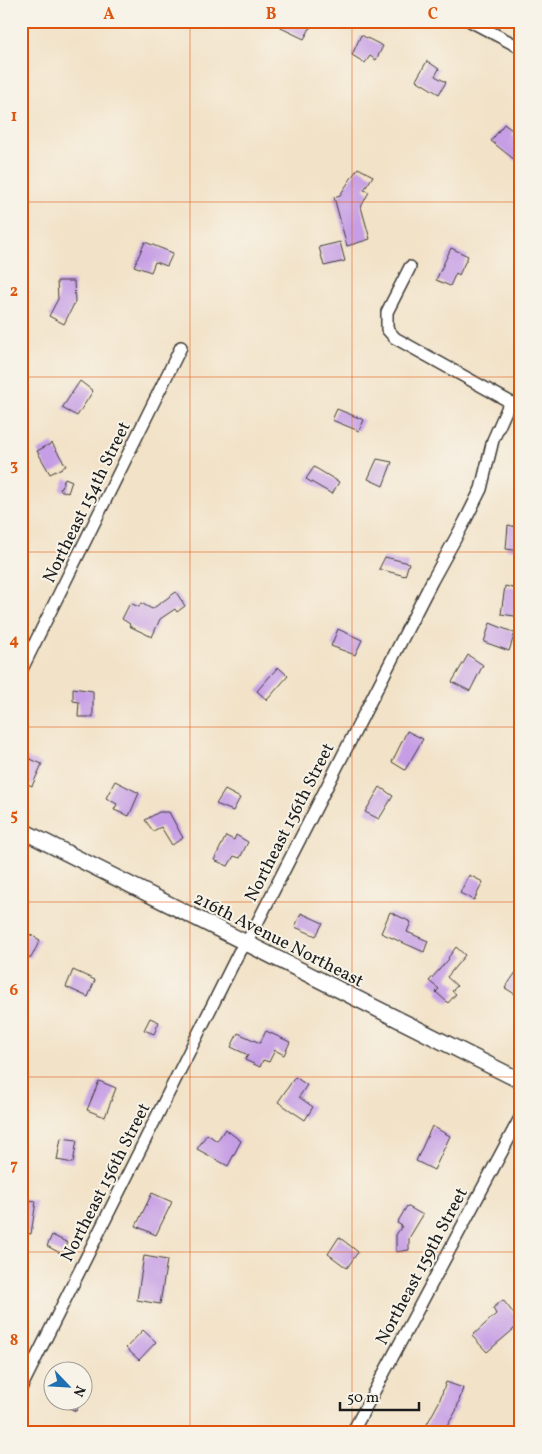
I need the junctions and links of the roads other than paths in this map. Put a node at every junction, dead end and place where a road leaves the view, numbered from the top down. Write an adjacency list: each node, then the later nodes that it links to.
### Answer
1 (470, 21): 2 (street)
2 (521, 48)
3 (410, 267): 5 (street)
4 (181, 347): 6 (street, Northeast 154th Street)
5 (516, 405): 8 (street, Northeast 156th Street)
6 (21, 671)
7 (21, 830): 8 (street, 216th Avenue Northeast)
8 (246, 943): 9 (street, 216th Avenue Northeast); 11 (street, Northeast 156th Street)
9 (521, 1080)
10 (521, 1116): 12 (street, Northeast 159th Street)
11 (21, 1388)
12 (352, 1433)

